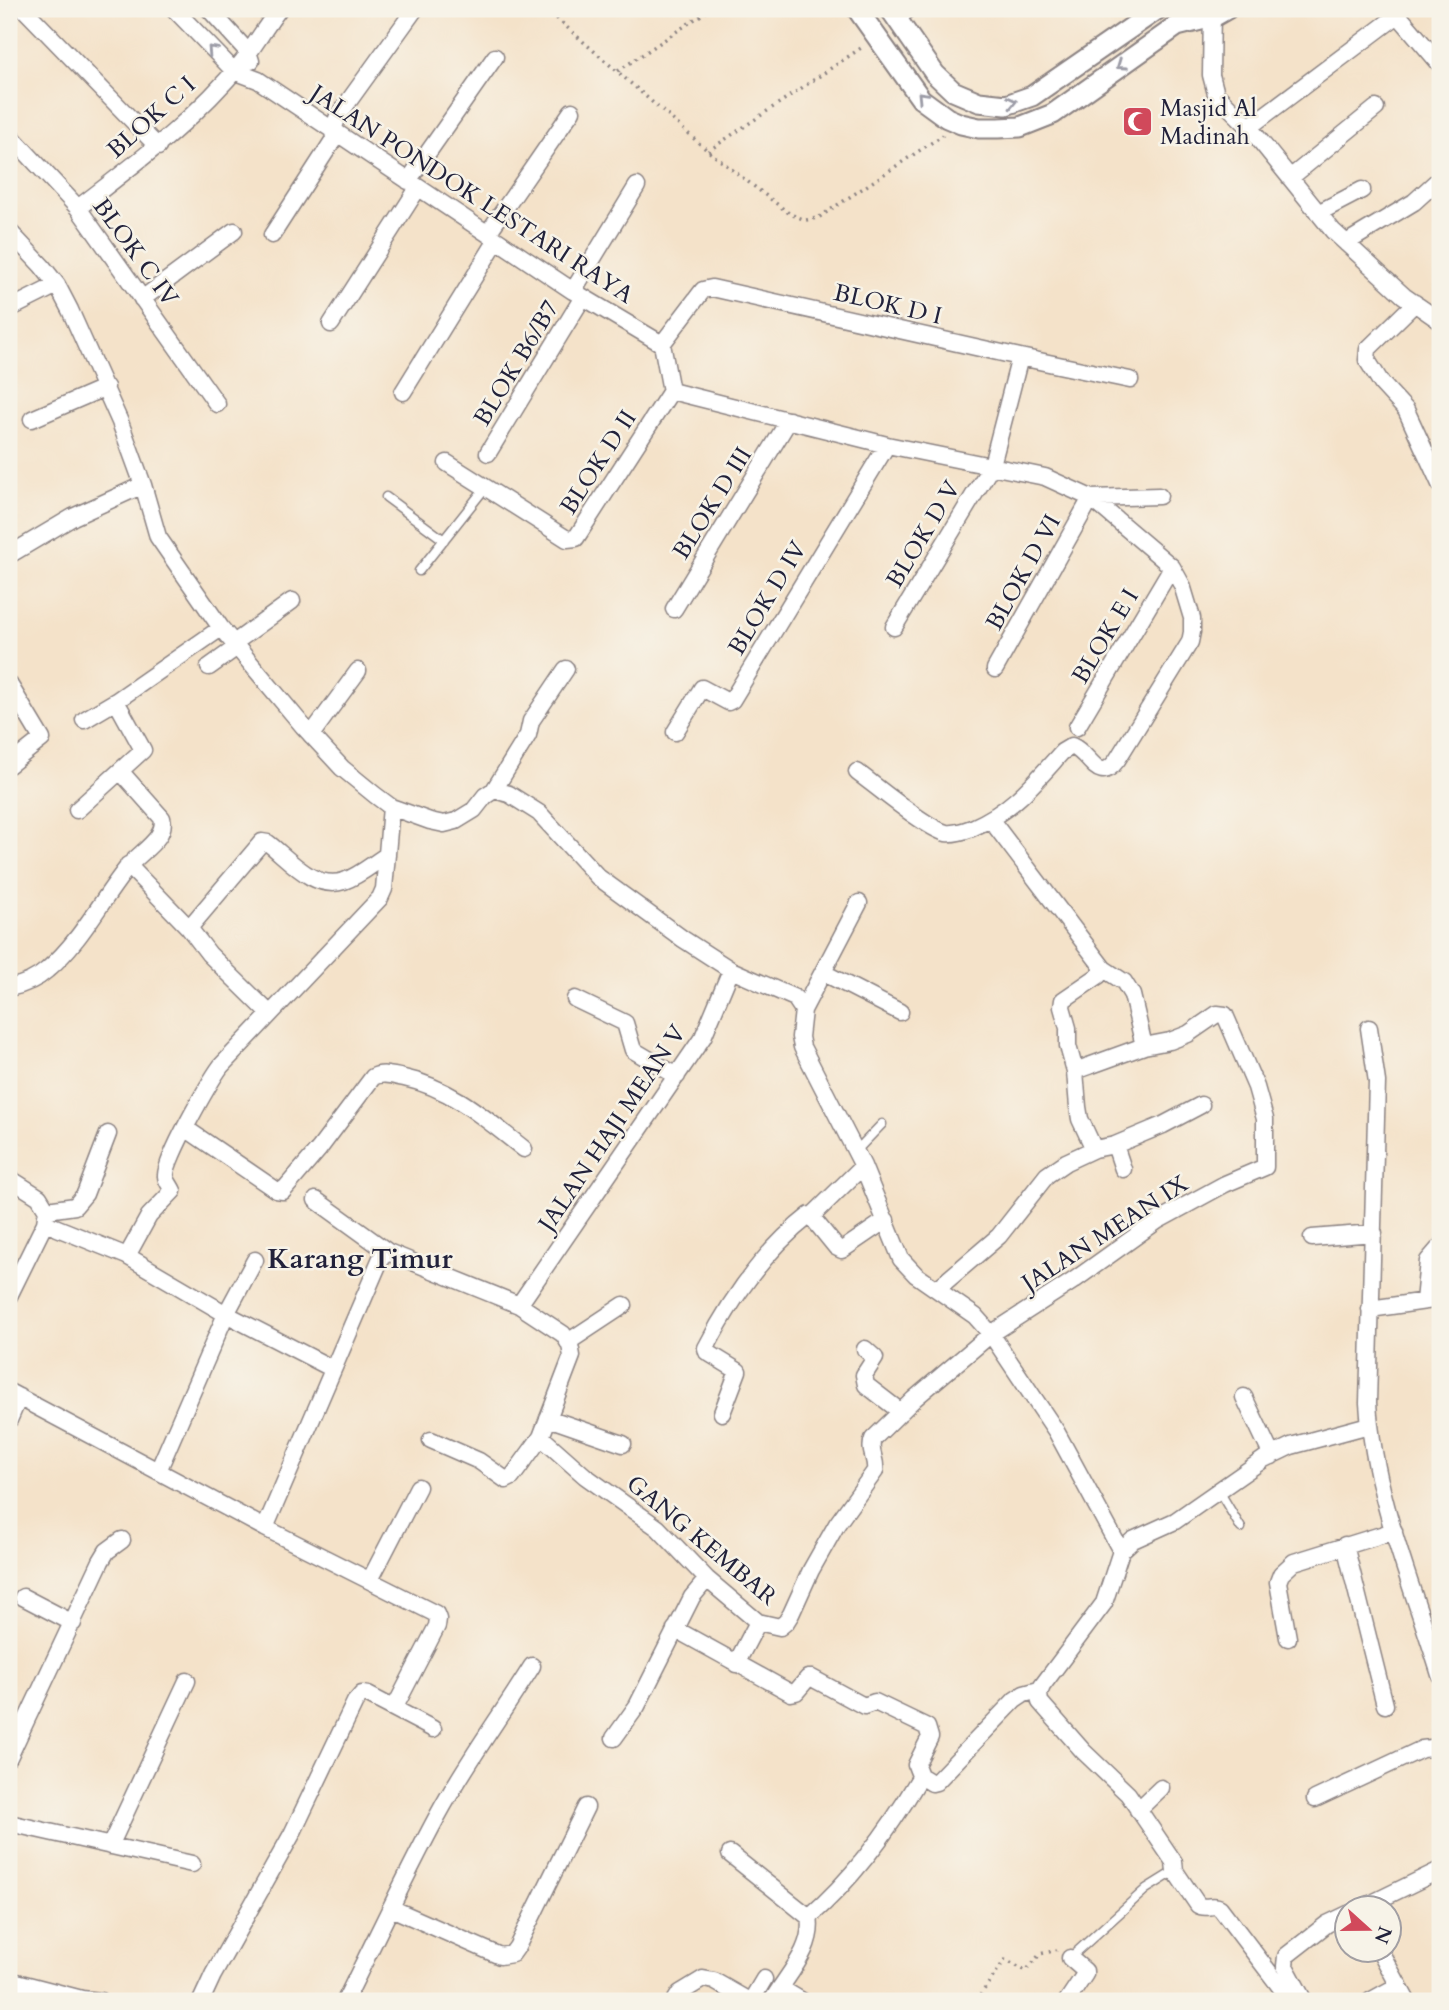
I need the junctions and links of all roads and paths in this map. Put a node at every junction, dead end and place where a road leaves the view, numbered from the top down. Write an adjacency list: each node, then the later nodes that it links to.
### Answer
1 (14, 9): 14 (street)
2 (24, 9): 30 (street)
3 (174, 9): 21 (street, JALAN PONDOK LESTARI RAYA, one-way to 3)
4 (209, 9): 18 (street)
5 (279, 9): 18 (street, BLOK C I)
6 (415, 9): 28 (street)
7 (546, 9): 22 (path)
8 (710, 9): 22 (path)
9 (858, 9): 17 (street)
10 (916, 9): 15 (lane)
11 (1158, 9): 15 (street, one-way to 11)
12 (1217, 11): 16 (street); 27 (street)
13 (1396, 12): 20 (street); 27 (street)
14 (9, 13)
15 (894, 15)
16 (1175, 17): 26 (street, one-way to 26)
17 (877, 37): 26 (street, one-way to 17); 31 (path)
18 (248, 52): 21 (street, BLOK C I); 23 (street)
19 (495, 57): 34 (street)
20 (1440, 64)
21 (234, 71): 23 (street, JALAN PONDOK LESTARI RAYA); 30 (street, BLOK C I)
22 (618, 71): 31 (path)
23 (258, 80): 28 (street, JALAN PONDOK LESTARI RAYA)
24 (1376, 108): 32 (street)
25 (572, 111): 42 (street)
26 (961, 124): 31 (path)
27 (1249, 127): 32 (street)
28 (333, 130): 34 (street, JALAN PONDOK LESTARI RAYA); 41 (street)
29 (9, 134): 37 (street, BLOK C IV)
30 (158, 147): 37 (street, BLOK C I)
31 (708, 151)
32 (1290, 178): 38 (street)
33 (1440, 183): 43 (street)
34 (413, 185): 42 (street, JALAN PONDOK LESTARI RAYA); 50 (street)
35 (637, 187): 45 (street, BLOK B6/B7)
36 (1362, 190): 38 (street)
37 (78, 208): 46 (street, BLOK C IV)
38 (1318, 213): 43 (street)
39 (9, 231): 44 (street)
40 (234, 231): 46 (street)
41 (272, 235)
42 (493, 236): 45 (street, JALAN PONDOK LESTARI RAYA); 56 (street)
43 (1346, 243): 47 (street)
44 (57, 285): 48 (street); 54 (street)
45 (578, 294): 51 (street, JALAN PONDOK LESTARI RAYA); 61 (street, BLOK B6/B7)
46 (142, 299): 57 (street, BLOK C IV)
47 (1415, 303): 49 (street); 64 (street)
48 (9, 309)
49 (1440, 321)
50 (331, 324)
51 (662, 344): 52 (street, BLOK D I); 55 (street)
52 (1020, 357): 53 (street, BLOK D I); 63 (street, BLOK D V)
53 (1130, 380)
54 (106, 387): 58 (street); 65 (street)
55 (671, 391): 59 (street); 66 (street, BLOK D II)
56 (403, 392)
57 (217, 404)
58 (32, 419)
59 (789, 421): 60 (street); 75 (street, BLOK D III)
60 (887, 445): 63 (street); 87 (street, BLOK D IV)
61 (488, 453)
62 (447, 463): 66 (street, BLOK D II)
63 (992, 465): 69 (street); 76 (street, BLOK D V)
64 (1440, 484)
65 (143, 485): 71 (street); 77 (street)
66 (485, 488): 70 (lane)
67 (1159, 496): 69 (street)
68 (386, 497): 70 (lane)
69 (1091, 498): 72 (street); 81 (street, BLOK D VI)
70 (444, 540): 73 (lane)
71 (9, 555)
72 (1172, 567): 86 (street, BLOK E I); 95 (street)
73 (419, 572)
74 (292, 601): 78 (street)
75 (674, 609)
76 (894, 627)
77 (221, 628): 78 (street); 84 (street)
78 (236, 645): 79 (street); 88 (street)
79 (209, 667)
80 (566, 669): 92 (street)
81 (995, 669)
82 (358, 671): 88 (street)
83 (9, 684): 89 (street)
84 (116, 701): 85 (street); 90 (street)
85 (84, 720)
86 (1077, 727)
87 (675, 732)
88 (311, 735): 93 (street)
89 (9, 765)
90 (121, 772): 94 (street); 97 (street)
91 (857, 772): 95 (street)
92 (494, 790): 93 (street); 101 (street)
93 (391, 807): 96 (street)
94 (77, 810)
95 (991, 820): 100 (street)
96 (387, 855): 99 (street); 107 (street)
97 (128, 866): 99 (street); 103 (street)
98 (859, 903): 102 (street)
99 (188, 928): 107 (street)
100 (1104, 969): 109 (street); 110 (street)
101 (731, 970): 105 (street); 111 (street, JALAN HAJI MEAN V)
102 (824, 973): 105 (street); 106 (street)
103 (9, 988)
104 (575, 999): 111 (street)
105 (803, 1010): 119 (street)
106 (900, 1012)
107 (269, 1013): 114 (street)
108 (1369, 1028): 126 (street)
109 (1143, 1046): 110 (street); 139 (street, JALAN MEAN IX)
110 (1075, 1071): 117 (street)
111 (677, 1076): 135 (street, JALAN HAJI MEAN V)
112 (1201, 1105): 116 (street)
113 (882, 1125): 119 (lane)
114 (185, 1128): 118 (street); 130 (street)
115 (108, 1135): 123 (street)
116 (1115, 1145): 117 (street); 120 (street)
117 (1094, 1149): 132 (street)
118 (524, 1150)
119 (859, 1158): 124 (street); 125 (street)
120 (1123, 1169)
121 (9, 1178): 123 (street)
122 (316, 1200): 129 (street)
123 (46, 1216): 130 (street); 133 (street)
124 (812, 1216): 125 (street); 146 (street)
125 (886, 1220): 132 (street)
126 (1374, 1233): 127 (street); 137 (street)
127 (1312, 1238)
128 (1440, 1247): 134 (street)
129 (388, 1252): 135 (street); 142 (street)
130 (127, 1256): 138 (street)
131 (255, 1259): 138 (street)
132 (937, 1289): 139 (street)
133 (9, 1296)
134 (1432, 1300): 137 (street)
135 (519, 1305): 140 (street)
136 (624, 1305): 140 (street)
137 (1370, 1310): 149 (street)
138 (226, 1314): 142 (street); 154 (street)
139 (985, 1339): 145 (street, JALAN MEAN IX); 162 (street)
140 (568, 1342): 147 (street)
141 (865, 1349): 145 (street)
142 (333, 1369): 157 (street)
143 (14, 1394): 148 (street); 154 (street)
144 (1244, 1397): 153 (street)
145 (901, 1412): 168 (street, JALAN MEAN IX)
146 (722, 1413)
147 (548, 1418): 150 (street); 152 (street)
148 (9, 1420)
149 (1369, 1425): 153 (street); 159 (street)
150 (541, 1437): 151 (street); 164 (street, GANG KEMBAR)
151 (432, 1440)
152 (623, 1444)
153 (1272, 1456): 156 (street)
154 (158, 1471): 157 (street)
155 (418, 1487): 163 (street)
156 (1219, 1491): 158 (lane); 162 (street)
157 (265, 1528): 163 (street)
158 (1241, 1528)
159 (1394, 1531): 161 (street); 173 (street)
160 (122, 1540): 167 (street)
161 (1345, 1545): 170 (street); 176 (street)
162 (1121, 1551): 175 (street)
163 (370, 1580): 177 (street)
164 (707, 1580): 166 (street, GANG KEMBAR); 169 (street)
165 (23, 1597): 167 (street)
166 (758, 1622): 168 (street, GANG KEMBAR); 171 (street)
167 (73, 1623): 181 (street)
168 (780, 1627)
169 (675, 1629): 171 (street); 179 (street)
170 (1288, 1638)
171 (736, 1664): 182 (street)
172 (532, 1665): 194 (street)
173 (1440, 1675)
174 (187, 1681): 188 (street)
175 (1040, 1690): 182 (street); 186 (street)
176 (1385, 1705)
177 (395, 1707): 178 (street); 204 (street)
178 (433, 1728)
179 (614, 1738)
180 (1440, 1754): 184 (street)
181 (9, 1757)
182 (921, 1778): 195 (street)
183 (1161, 1788): 186 (street)
184 (1315, 1799)
185 (586, 1807): 194 (street)
186 (1138, 1810): 192 (street)
187 (9, 1823): 188 (street)
188 (110, 1846): 190 (street)
189 (730, 1854): 195 (street)
190 (192, 1864)
191 (1440, 1870): 193 (street)
192 (1175, 1871): 197 (lane); 211 (street)
193 (1389, 1895)
194 (391, 1908): 205 (street)
195 (809, 1917): 202 (street)
196 (1334, 1921): 212 (street)
197 (1070, 1958): 209 (path); 210 (street)
198 (1388, 1965): 201 (street)
199 (764, 1979): 207 (street)
200 (9, 1980): 203 (street)
201 (1399, 1985): 213 (street); 214 (street)
202 (776, 1995): 208 (street)
203 (101, 2001)
204 (201, 2001)
205 (345, 2001)
206 (675, 2001): 207 (street)
207 (750, 2001)
208 (802, 2001)
209 (976, 2001)
210 (1067, 2001)
211 (1291, 2001)
212 (1304, 2001)
213 (1370, 2001)
214 (1407, 2001)

